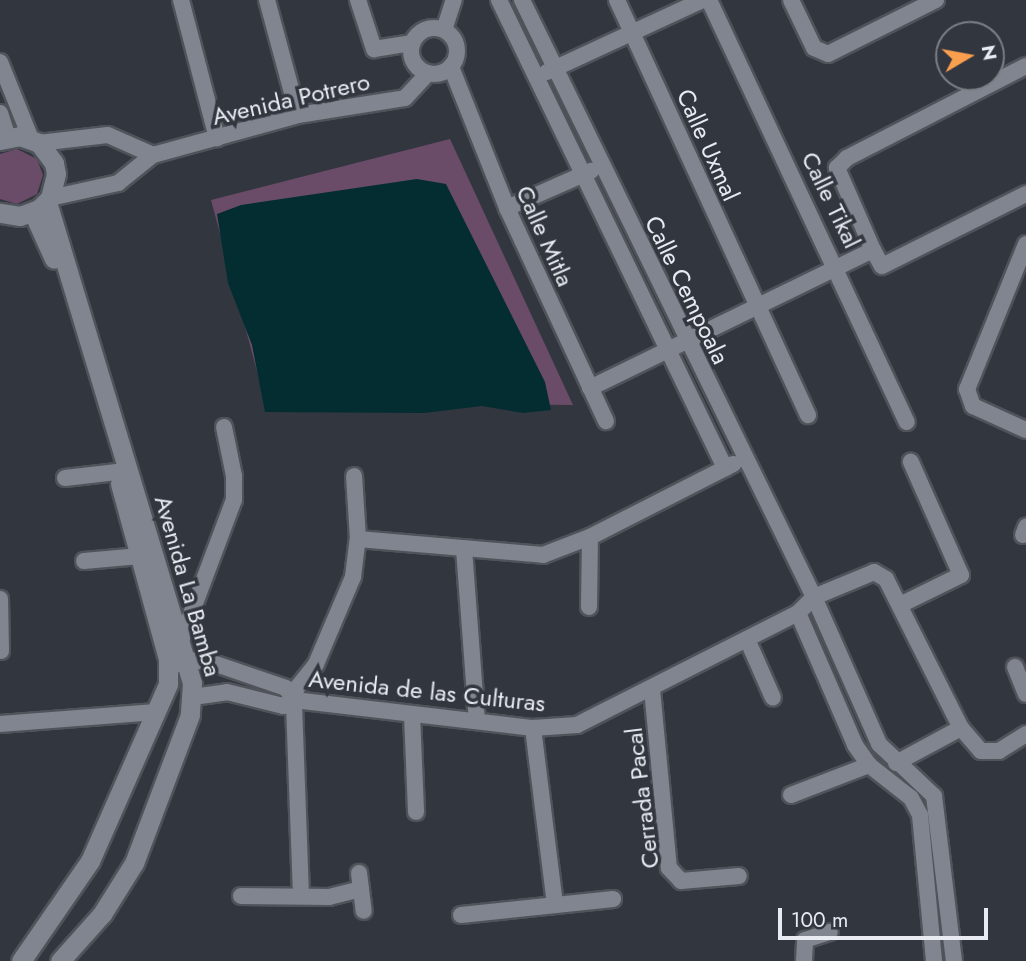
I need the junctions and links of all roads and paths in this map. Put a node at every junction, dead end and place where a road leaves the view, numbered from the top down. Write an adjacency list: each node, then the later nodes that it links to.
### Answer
1 (181, 0): 23 (street)
2 (267, 0): 22 (street)
3 (358, 0): 14 (street)
4 (454, 0): 12 (street)
5 (499, 0): 20 (street, Calle Cempoala)
6 (523, 0): 18 (street, Calle Cempoala)
7 (617, 0): 13 (street, Calle Uxmal)
8 (703, 0): 13 (street)
9 (709, 0): 35 (street, Calle Tikal)
10 (791, 0): 11 (street)
11 (936, 0)
12 (444, 30): 14 (street); 17 (street)
13 (632, 31): 18 (street); 36 (street, Calle Uxmal)
14 (412, 43): 19 (street)
15 (0, 62): 25 (street)
16 (1026, 66): 34 (street)
17 (450, 67): 19 (street); 31 (street, Calle Mitla)
18 (557, 68): 20 (street); 27 (street, Calle Cempoala)
19 (428, 73): 22 (street, Avenida Potrero)
20 (538, 75): 28 (street, Calle Cempoala)
21 (0, 113): 24 (street)
22 (298, 116): 23 (street, Avenida Potrero)
23 (217, 138): 26 (street, Avenida Potrero)
24 (4, 139): 25 (street)
25 (35, 141): 26 (street); 30 (street)
26 (153, 155): 30 (street, Avenida Potrero)
27 (600, 166): 28 (street); 37 (street, Calle Cempoala)
28 (584, 175): 31 (street); 38 (street, Calle Cempoala)
29 (1026, 194): 34 (street)
30 (43, 204): 32 (street); 48 (street, Avenida La Bamba); 61 (street, Avenida La Bamba)
31 (507, 208): 39 (street, Calle Mitla)
32 (0, 213)
33 (1026, 244): 44 (street)
34 (873, 250): 35 (street)
35 (839, 270): 36 (street); 42 (street, Calle Tikal)
36 (758, 309): 37 (street); 40 (street, Calle Uxmal)
37 (687, 342): 38 (street); 45 (street, Calle Cempoala)
38 (668, 351): 39 (street); 47 (street, Calle Cempoala)
39 (590, 388): 41 (street, Calle Mitla)
40 (808, 415)
41 (606, 421)
42 (907, 422)
43 (224, 427): 61 (street)
44 (1026, 430)
45 (744, 458): 47 (street); 56 (street, Calle Cempoala)
46 (911, 462): 58 (street)
47 (725, 468): 51 (street)
48 (117, 472): 50 (street); 54 (street, Avenida La Bamba)
49 (354, 476): 52 (street)
50 (65, 478)
51 (590, 537): 53 (street); 59 (street)
52 (358, 539): 53 (street); 72 (street)
53 (464, 550): 76 (street)
54 (140, 556): 55 (street); 64 (street, Avenida La Bamba)
55 (84, 561)
56 (814, 597): 58 (street, Avenida de las Culturas); 60 (street, Avenida de las Culturas); 68 (street, Calle Cempoala)
57 (0, 598): 63 (street)
58 (900, 605): 80 (street)
59 (589, 607)
60 (798, 613): 62 (street, Avenida de las Culturas); 73 (street)
61 (181, 638): 64 (street, Avenida La Bamba)
62 (747, 639): 66 (street, Avenida de las Culturas); 71 (street)
63 (1, 651)
64 (179, 663): 67 (street, Avenida La Bamba); 70 (street, Avenida La Bamba); 72 (street)
65 (1015, 667): 69 (street)
66 (652, 689): 79 (street, Avenida de las Culturas); 86 (street, Cerrada Pacal)
67 (165, 692): 70 (street); 74 (street, Avenida La Bamba)
68 (856, 693): 73 (street); 82 (street, Calle Cempoala)
69 (1026, 694)
70 (193, 697): 72 (street, Avenida de las Culturas); 77 (street, Avenida La Bamba)
71 (773, 698)
72 (294, 700): 75 (street, Avenida de las Culturas); 89 (street)
73 (836, 702): 83 (street)
74 (156, 712): 77 (street); 78 (street); 95 (street, Avenida La Bamba)
75 (412, 715): 76 (street, Avenida de las Culturas); 85 (street)
76 (477, 720): 79 (street, Avenida de las Culturas)
77 (187, 722): 99 (street, Avenida La Bamba)
78 (0, 724)
79 (533, 728): 92 (street)
80 (961, 728): 81 (street); 82 (street)
81 (1026, 734)
82 (896, 763): 87 (street, Calle Cempoala)
83 (869, 765): 84 (street); 88 (street)
84 (791, 795)
85 (416, 811)
86 (739, 876)
87 (945, 878): 88 (street); 102 (street, Calle Cempoala)
88 (927, 881): 101 (street)
89 (301, 895): 90 (street); 93 (street)
90 (241, 896)
91 (613, 899): 92 (street)
92 (555, 905): 94 (street)
93 (364, 911)
94 (461, 915)
95 (51, 921): 97 (street, Avenida La Bamba); 98 (street)
96 (831, 932): 100 (street)
97 (21, 961)
98 (51, 961)
99 (60, 961)
100 (804, 961)
101 (934, 961)
102 (954, 961)

